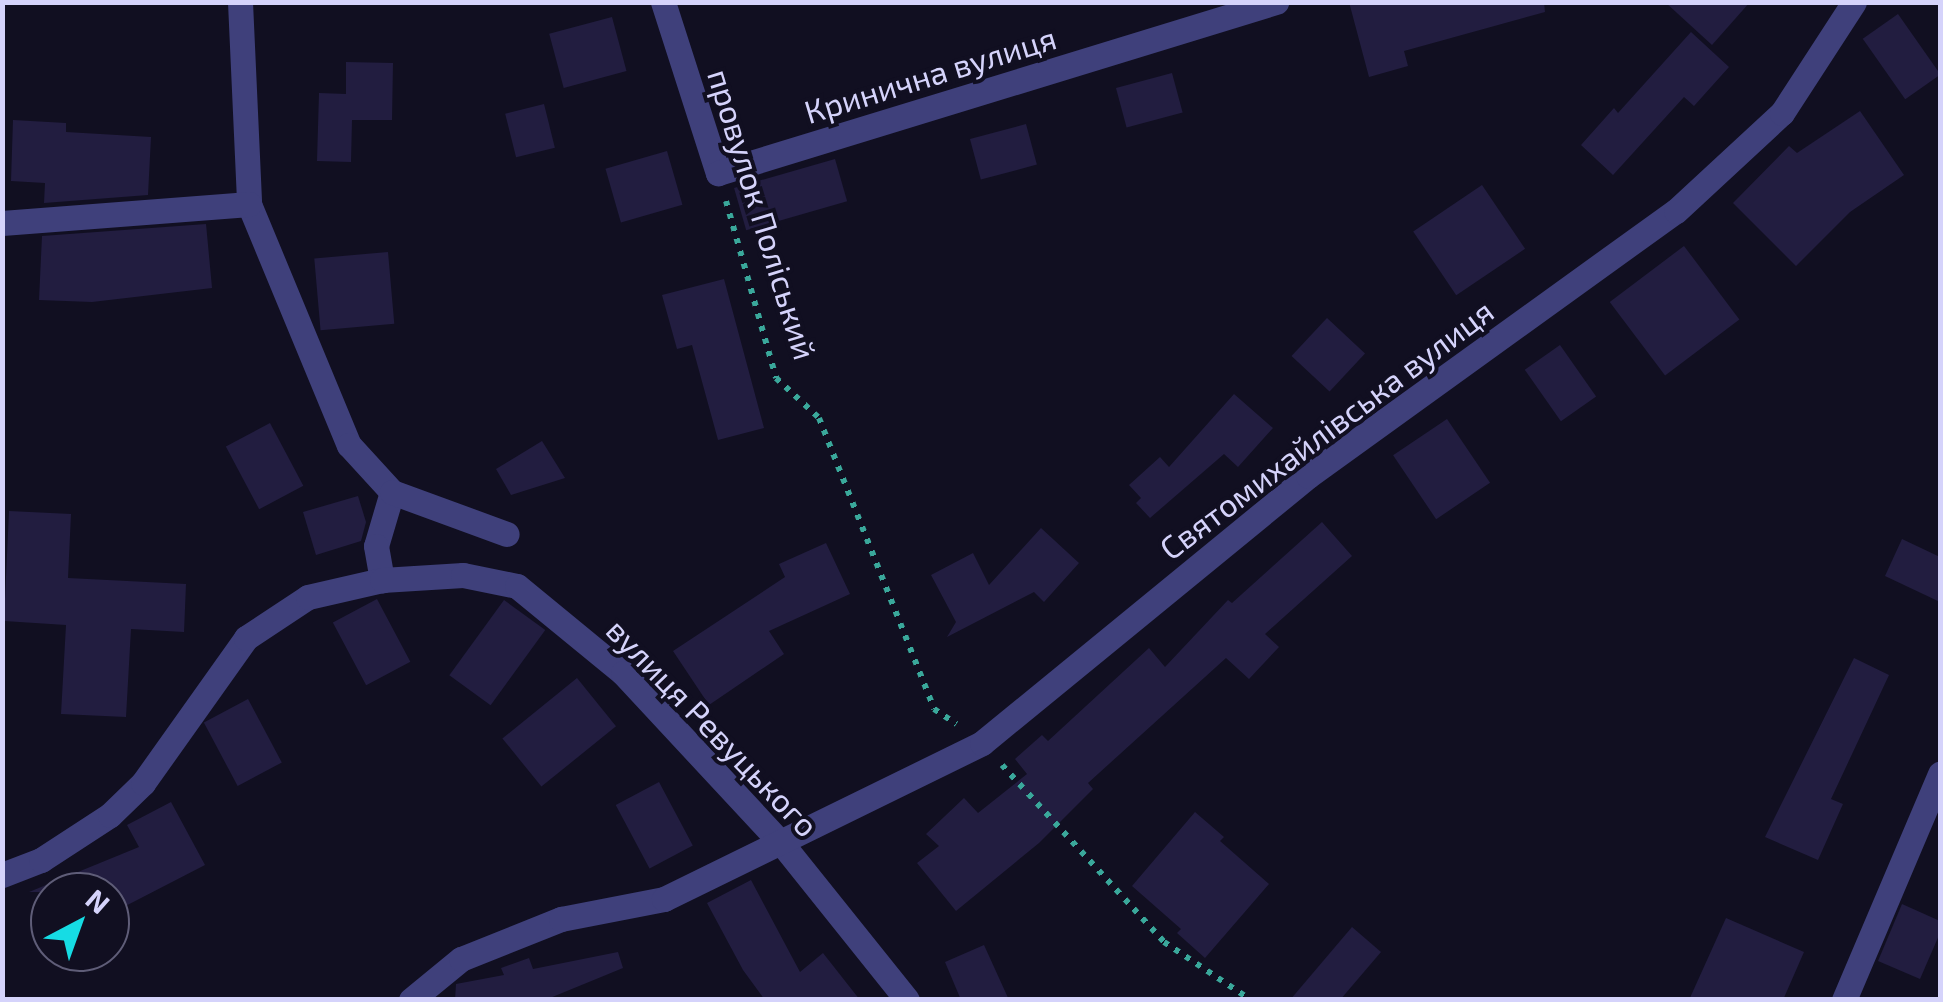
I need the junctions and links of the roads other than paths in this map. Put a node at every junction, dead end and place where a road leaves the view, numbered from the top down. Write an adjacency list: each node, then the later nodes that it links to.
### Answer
1 (240, 2): 6 (street)
2 (663, 2): 5 (street, провулок Поліський)
3 (1276, 2): 5 (street, Кринична вулиця)
4 (1854, 2): 12 (street, Святомихайлівська вулиця)
5 (718, 173)
6 (248, 204): 7 (street); 8 (street)
7 (2, 223)
8 (392, 492): 9 (street); 10 (street)
9 (507, 534)
10 (382, 580): 12 (street, вулиця Ревуцького); 13 (street, вулиця Ревуцького)
11 (1940, 774): 16 (street)
12 (783, 844): 14 (street, Святомихайлівська вулиця); 15 (street, вулиця Ревуцького)
13 (2, 876)
14 (411, 1000)
15 (906, 1000)
16 (1844, 1000)

